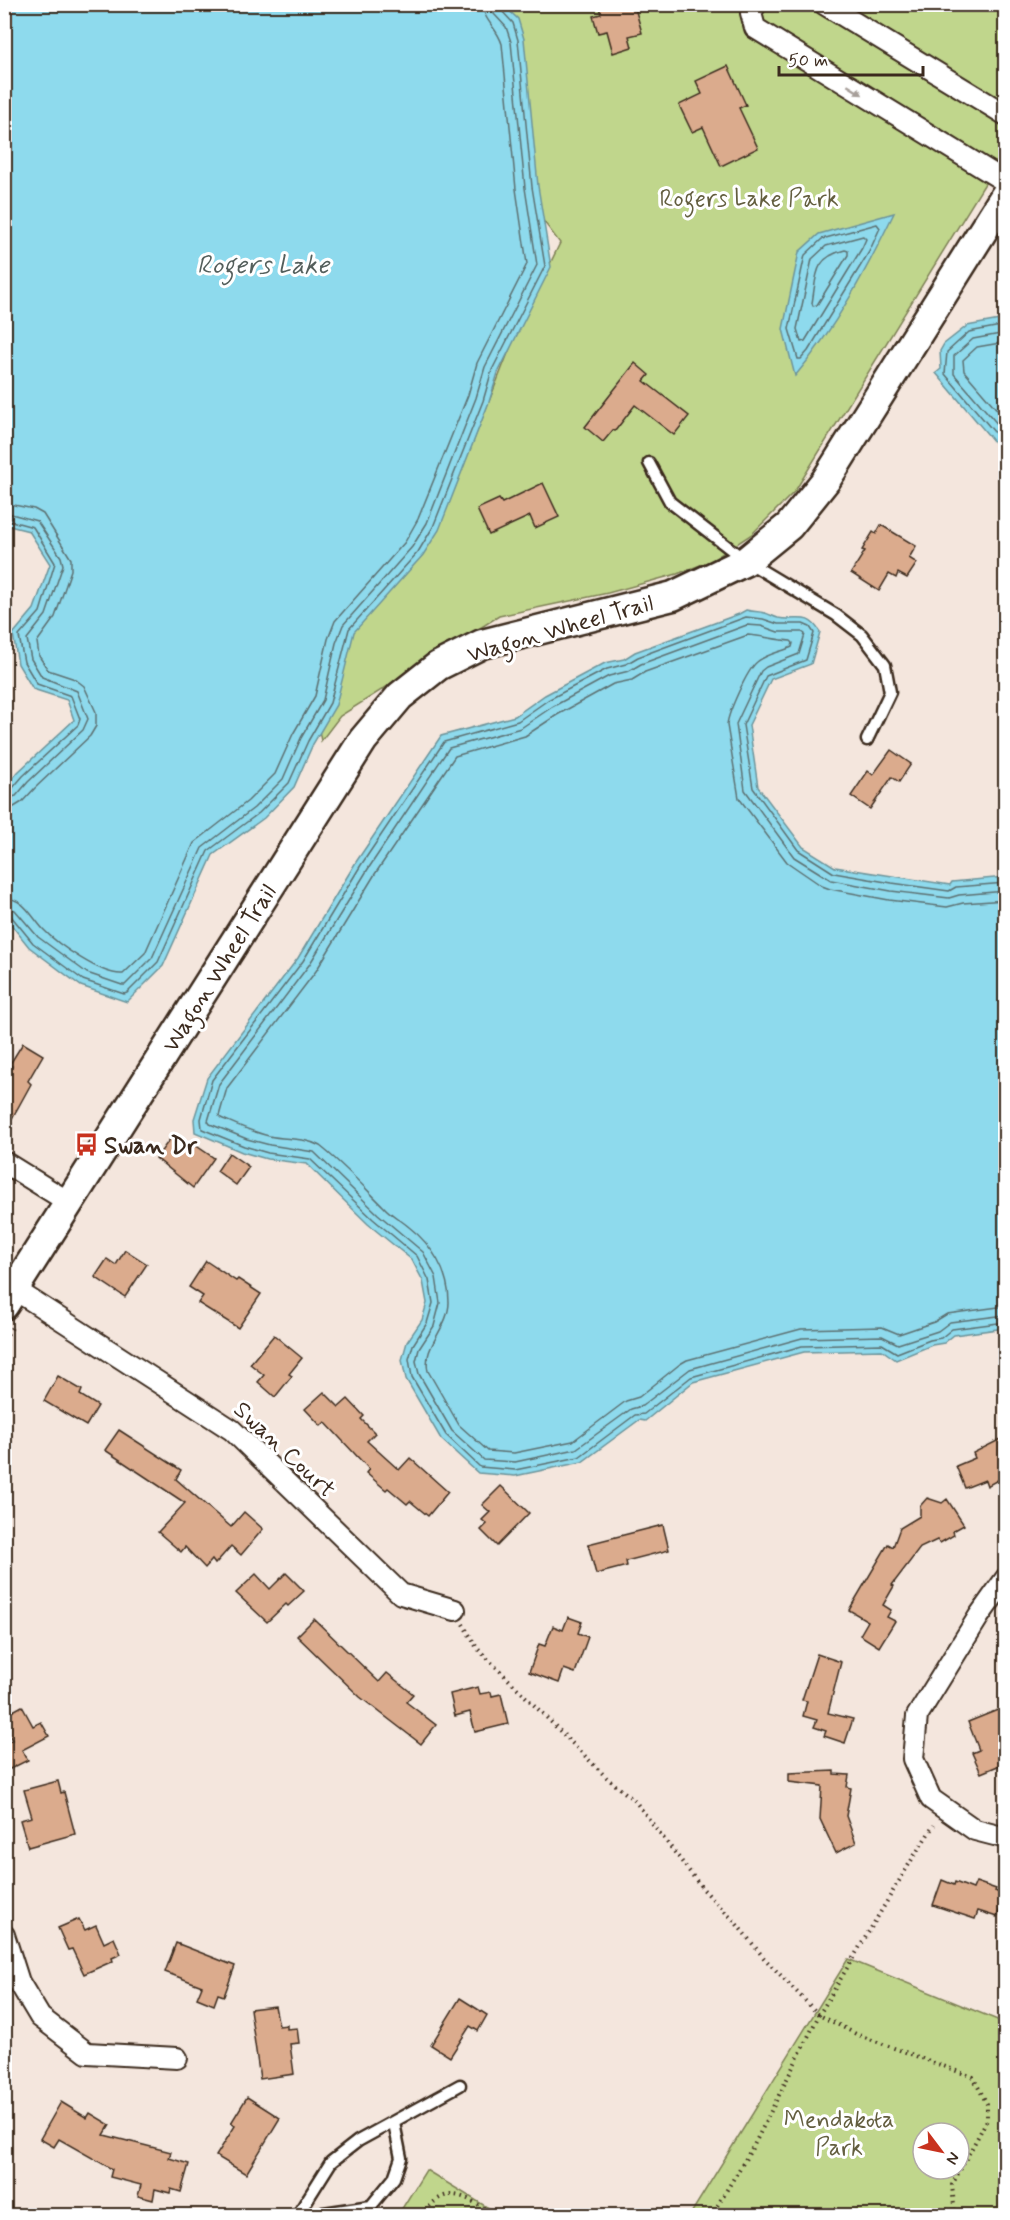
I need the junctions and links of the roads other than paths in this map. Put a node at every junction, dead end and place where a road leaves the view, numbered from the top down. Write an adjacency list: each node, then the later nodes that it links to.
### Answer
1 (756, 4): 4 (street, one-way to 4)
2 (824, 4): 3 (street)
3 (1005, 115)
4 (1005, 182)
5 (1005, 194): 7 (street, Wagon Wheel Trail)
6 (649, 463): 7 (lane)
7 (746, 561): 8 (lane); 10 (street, Wagon Wheel Trail)
8 (867, 740)
9 (4, 1162): 10 (street)
10 (70, 1203): 11 (street, Wagon Wheel Trail)
11 (16, 1298): 13 (street, Swan Court)
12 (1005, 1578): 14 (street)
13 (455, 1610)
14 (1005, 1838)
15 (4, 1935): 16 (street)
16 (177, 2058)
17 (460, 2085): 18 (lane)
18 (394, 2123): 19 (lane); 20 (lane)
19 (297, 2216)
20 (303, 2216)

